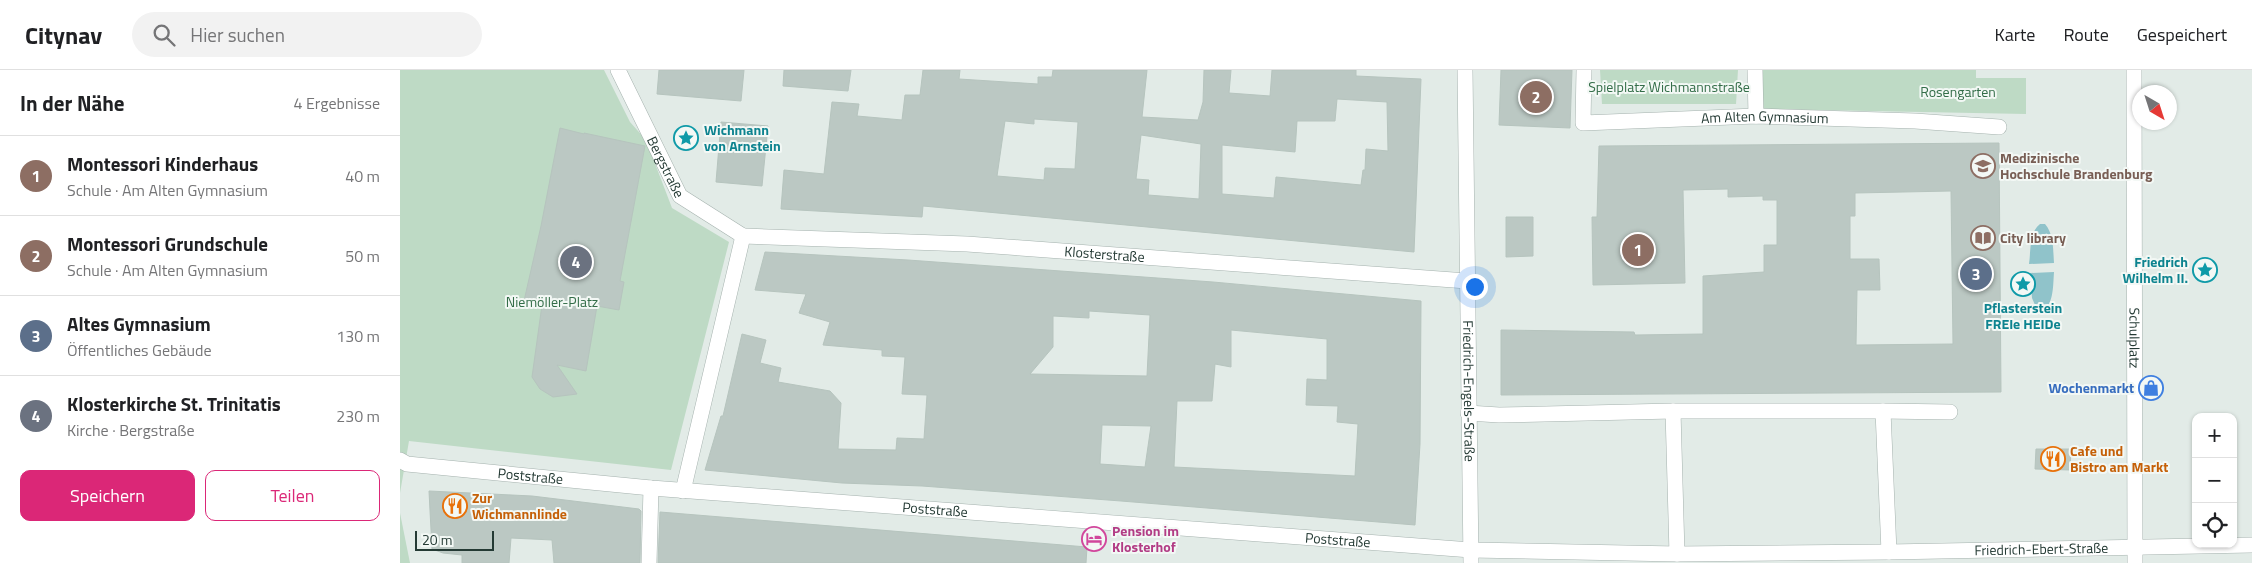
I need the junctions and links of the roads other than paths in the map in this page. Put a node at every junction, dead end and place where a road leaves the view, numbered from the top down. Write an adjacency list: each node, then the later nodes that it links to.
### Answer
1 (618, 70): 8 (street, Bergstraße)
2 (1465, 70): 9 (street, Friedrich-Engels-Straße)
3 (1584, 70): 6 (street, Am Alten Gymnasium)
4 (1755, 70): 6 (street)
5 (2134, 70): 18 (street, Schulplatz)
6 (1756, 116): 7 (street, Am Alten Gymnasium)
7 (1999, 127)
8 (743, 236): 9 (street, Klosterstraße); 16 (street)
9 (1467, 281): 13 (street, Friedrich-Engels-Straße)
10 (1883, 410): 11 (street); 12 (street); 19 (street)
11 (1673, 411): 13 (street); 20 (street)
12 (1950, 412)
13 (1468, 413): 21 (street, Friedrich-Engels-Straße)
14 (400, 460): 15 (street, Poststraße)
15 (651, 488): 16 (street, Poststraße); 22 (street)
16 (682, 490): 21 (street, Poststraße)
17 (2252, 545): 18 (street, Friedrich-Ebert-Straße)
18 (2135, 546): 19 (street, Friedrich-Ebert-Straße); 23 (street, Schulplatz)
19 (1889, 552): 20 (street, Friedrich-Ebert-Straße)
20 (1677, 554): 21 (street, Friedrich-Ebert-Straße)
21 (1471, 557)
22 (650, 563)
23 (2135, 563)

